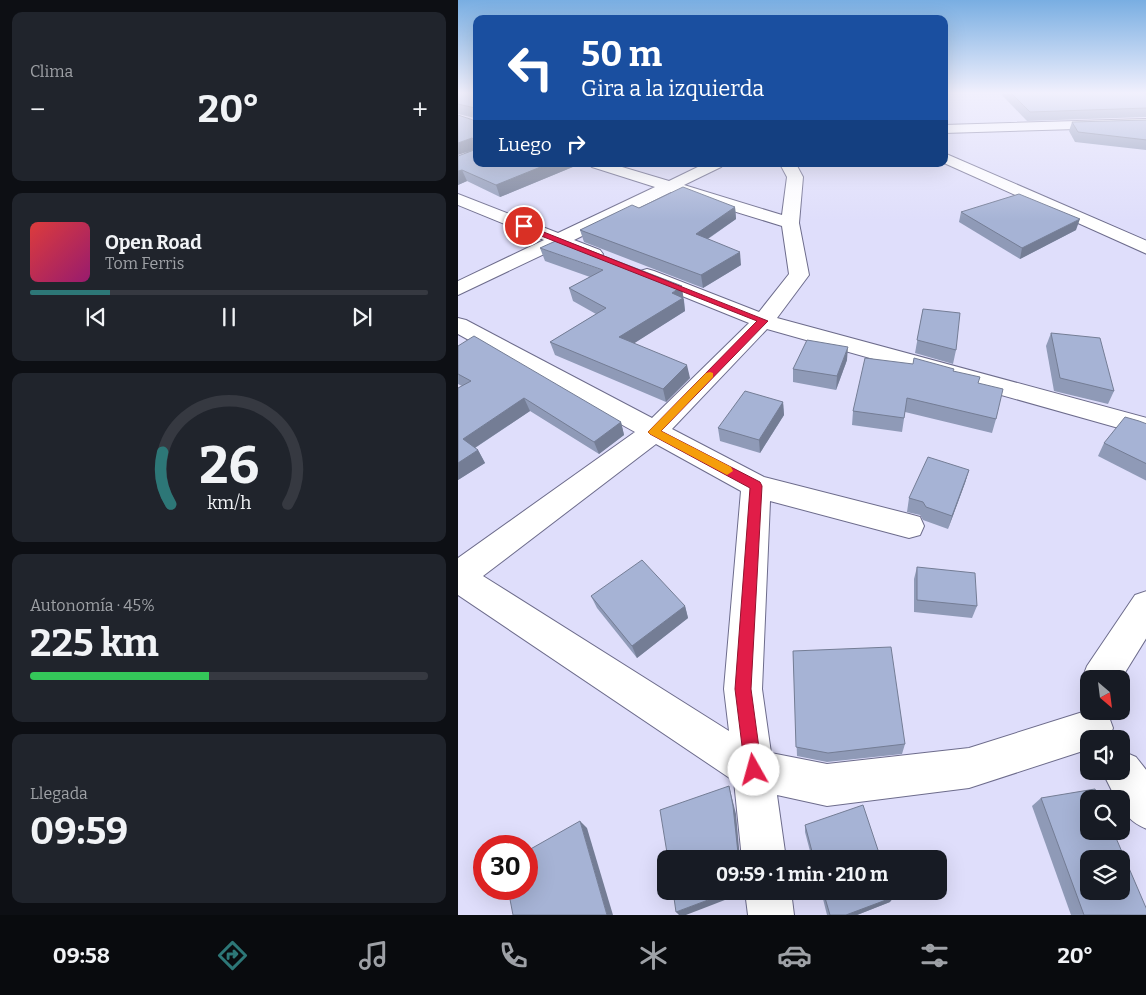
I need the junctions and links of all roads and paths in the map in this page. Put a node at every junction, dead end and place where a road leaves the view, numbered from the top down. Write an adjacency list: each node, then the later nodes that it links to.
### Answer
1 (948, 159): 9 (street)
2 (607, 167): 5 (street)
3 (710, 167): 5 (street)
4 (790, 167): 7 (street)
5 (670, 187): 7 (street); 8 (street)
6 (458, 199): 8 (street)
7 (790, 223): 11 (street)
8 (556, 240): 10 (street); 11 (street)
9 (1146, 248)
10 (458, 288)
11 (763, 321): 13 (street); 14 (street)
12 (458, 324): 14 (street)
13 (1146, 427)
14 (654, 432): 15 (street); 17 (street)
15 (756, 486): 16 (street); 21 (street)
16 (909, 526)
17 (458, 576): 21 (street)
18 (1146, 606): 19 (street)
19 (1106, 670)
20 (1096, 726): 21 (street)
21 (754, 770): 24 (street)
22 (1128, 780): 23 (street)
23 (1146, 808)
24 (763, 850)
25 (769, 900): 26 (street)
26 (771, 915)

